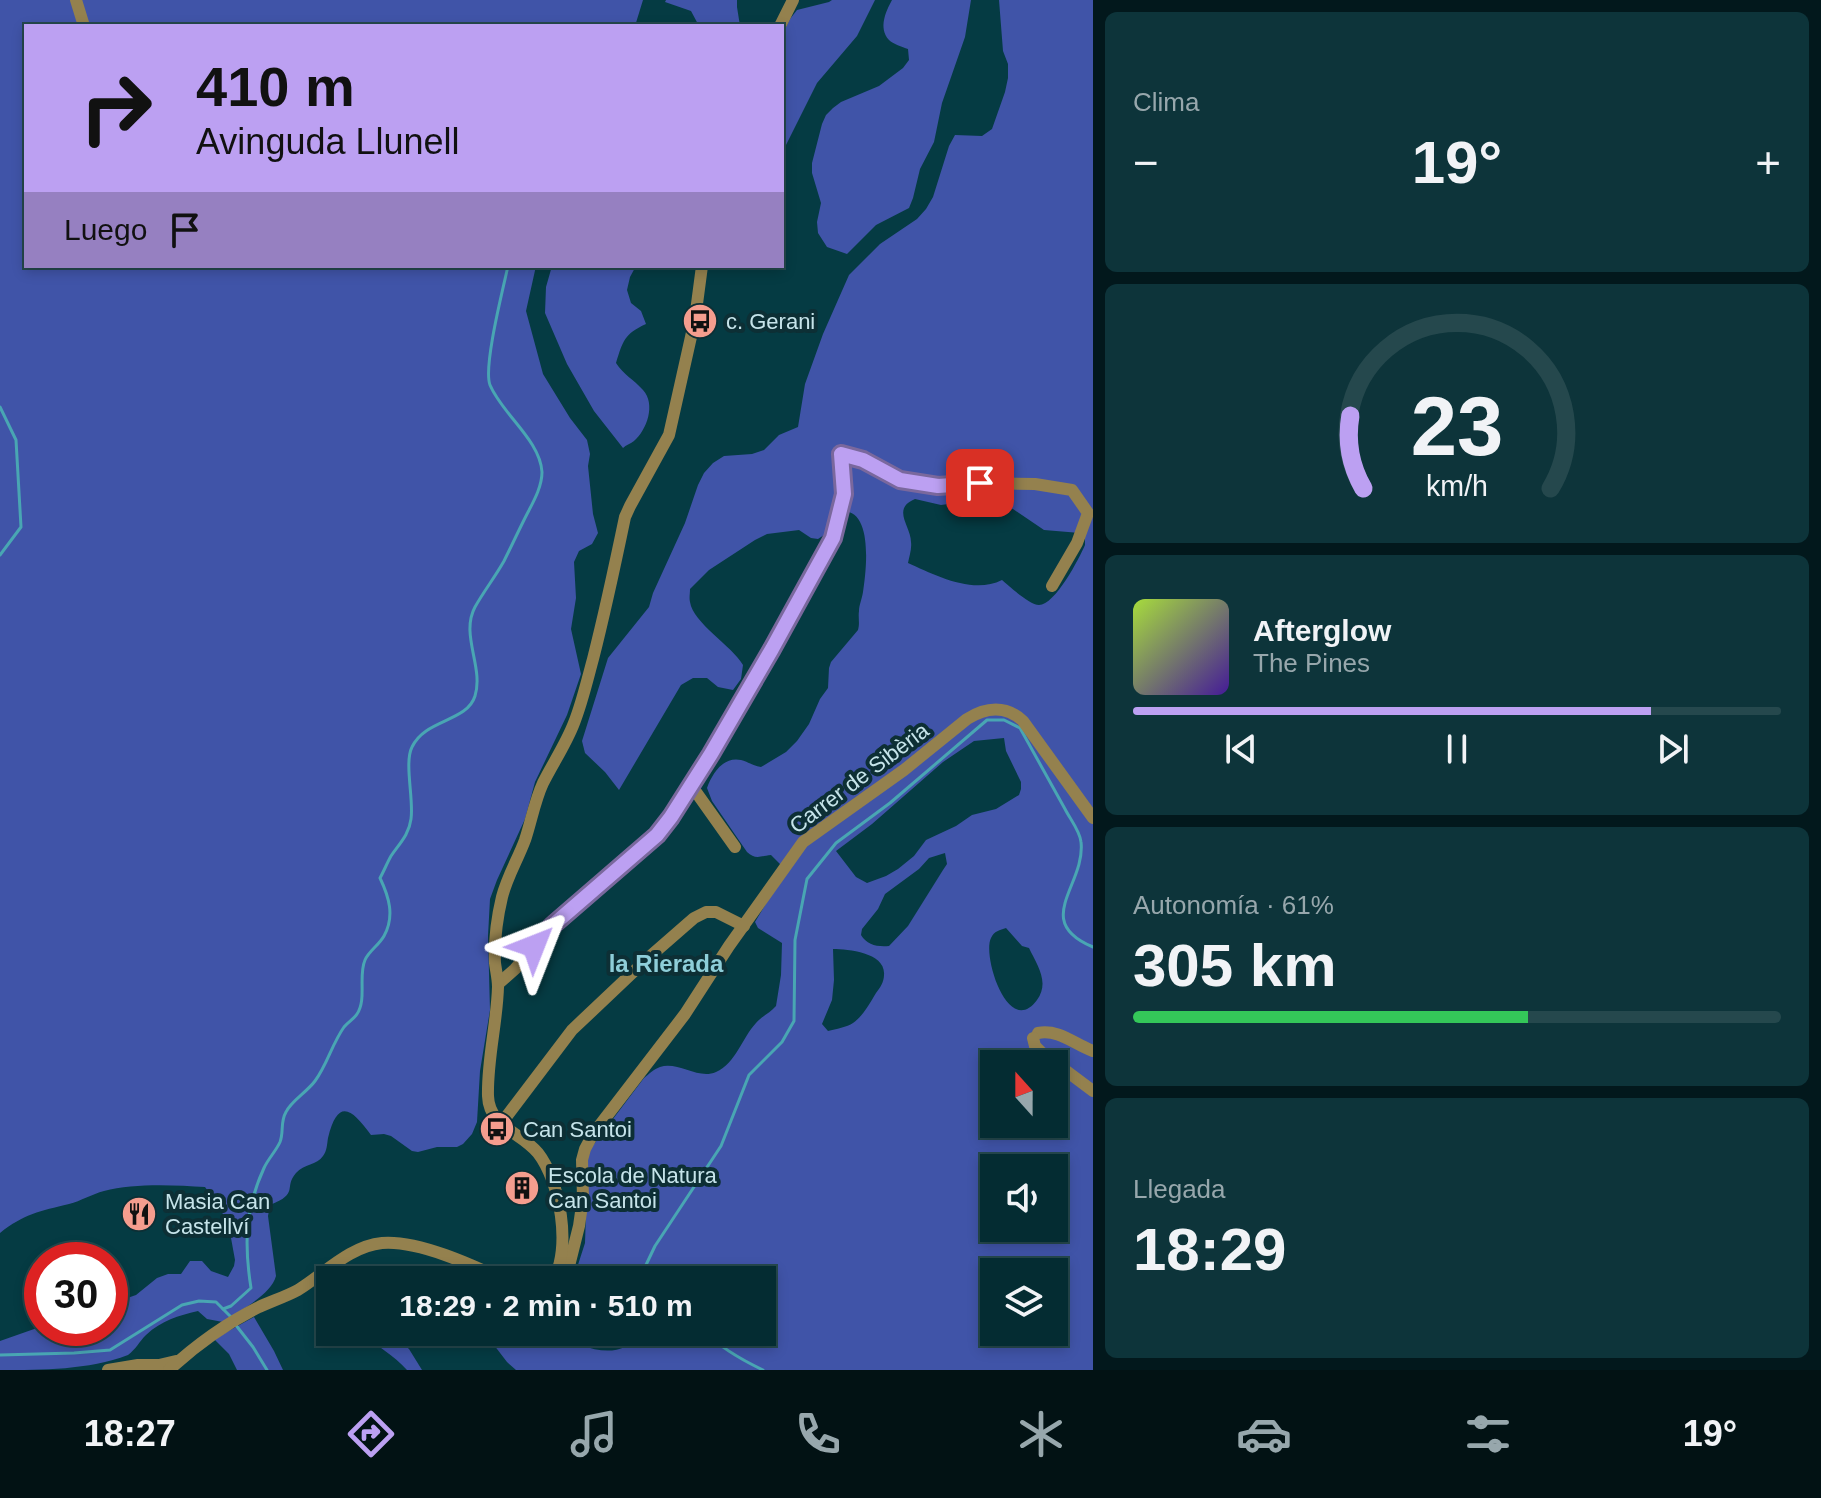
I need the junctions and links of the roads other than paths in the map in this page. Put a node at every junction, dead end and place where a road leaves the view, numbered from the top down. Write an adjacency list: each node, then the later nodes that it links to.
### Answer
1 (76, 0): 3 (street)
2 (793, 0): 4 (street)
3 (83, 24)
4 (781, 24)
5 (702, 268): 11 (street)
6 (1052, 586): 7 (street)
7 (691, 785): 9 (street); 11 (street)
8 (1093, 818): 10 (street, Carrer de Sibèria)
9 (735, 847)
10 (744, 926): 14 (street); 18 (street, Carrer de Sibèria)
11 (498, 984): 14 (street)
12 (1093, 1051): 13 (street)
13 (1093, 1091)
14 (500, 1125): 17 (street)
15 (332, 1266): 16 (street)
16 (472, 1266)
17 (557, 1266)
18 (569, 1266)
19 (316, 1277): 20 (street)
20 (183, 1358): 21 (street); 23 (street)
21 (149, 1368): 22 (street)
22 (108, 1370)
23 (169, 1370)

